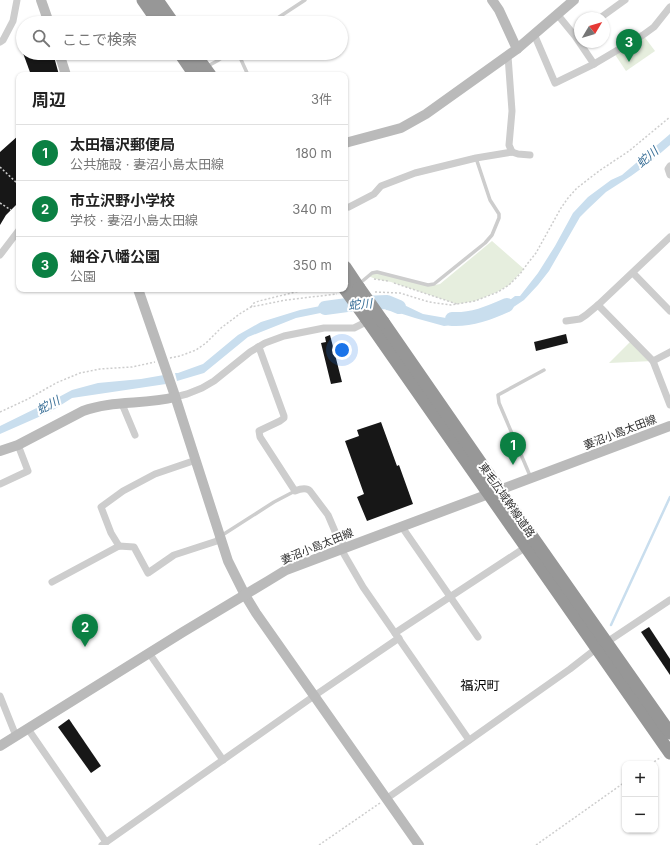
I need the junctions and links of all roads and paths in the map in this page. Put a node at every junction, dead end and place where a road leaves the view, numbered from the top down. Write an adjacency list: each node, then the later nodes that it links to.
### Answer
1 (17, 0): 18 (street)
2 (41, 0): 12 (street)
3 (143, 0): 13 (highway)
4 (157, 0): 14 (highway)
5 (305, 0): 15 (lane)
6 (492, 0): 20 (street)
7 (574, 0): 11 (street)
8 (625, 0): 10 (street)
9 (670, 7): 27 (street)
10 (608, 12)
11 (557, 14): 16 (street); 17 (street)
12 (47, 16)
13 (154, 16)
14 (168, 16)
15 (281, 16)
16 (574, 31)
17 (534, 34): 20 (street); 27 (street)
18 (0, 42)
19 (585, 48): 27 (street)
20 (517, 49): 21 (street)
21 (508, 56): 32 (street); 33 (street)
22 (61, 60): 28 (street)
23 (188, 60): 29 (highway)
24 (197, 60): 29 (highway)
25 (218, 60): 29 (lane)
26 (241, 60): 30 (lane)
27 (594, 64)
28 (65, 72)
29 (203, 72)
30 (247, 72)
31 (670, 117): 53 (path)
32 (348, 142)
33 (512, 152): 34 (street); 35 (street)
34 (530, 156)
35 (476, 158): 41 (street); 48 (lane)
36 (670, 166): 38 (street)
37 (0, 167): 39 (path)
38 (670, 176)
39 (16, 182)
40 (0, 203): 42 (path)
41 (348, 207)
42 (11, 210)
43 (16, 234): 45 (street)
44 (669, 241): 47 (street)
45 (0, 255)
46 (348, 270): 48 (highway, 東毛広域幹線道路)
47 (633, 273): 54 (street); 56 (street)
48 (360, 284): 53 (path); 76 (highway, 東毛広域幹線道路, bridge)
49 (139, 292): 61 (street)
50 (296, 292): 55 (path)
51 (344, 292): 55 (path); 57 (highway, 東毛広域幹線道路, bridge)
52 (372, 292): 53 (path)
53 (457, 304)
54 (598, 305): 58 (street); 62 (street)
55 (251, 307): 61 (path)
56 (670, 311)
57 (367, 320): 59 (street); 76 (highway, 東毛広域幹線道路)
58 (566, 320)
59 (258, 347): 64 (street); 75 (street)
60 (670, 352): 62 (street)
61 (163, 360): 64 (street); 67 (path)
62 (653, 361): 66 (street)
63 (544, 370): 73 (lane)
64 (175, 395): 65 (street); 72 (street)
65 (122, 404): 69 (street); 70 (street)
66 (670, 405)
67 (0, 412)
68 (670, 426): 73 (street, 妻沼小島太田線)
69 (135, 435)
70 (18, 445): 71 (street); 74 (street)
71 (0, 451)
72 (196, 460): 78 (street); 79 (street)
73 (531, 479): 76 (street, 妻沼小島太田線)
74 (0, 484)
75 (295, 491): 78 (lane); 81 (street)
76 (494, 493): 77 (street, 妻沼小島太田線); 80 (highway, 東毛広域幹線道路); 88 (highway, 東毛広域幹線道路)
77 (402, 527): 81 (street, 妻沼小島太田線); 84 (street)
78 (220, 536): 79 (street); 83 (street)
79 (119, 546): 82 (street)
80 (526, 547): 84 (street); 88 (highway, 東毛広域幹線道路)
81 (344, 548): 83 (street, 妻沼小島太田線); 86 (street)
82 (52, 582)
83 (245, 595): 89 (street, 妻沼小島太田線); 91 (street)
84 (450, 596): 86 (street); 87 (street)
85 (670, 600): 88 (street)
86 (397, 635): 91 (street); 96 (street)
87 (478, 637)
88 (602, 645): 94 (highway, 東毛広域幹線道路); 96 (street); 98 (highway, 東毛広域幹線道路)
89 (149, 653): 93 (street, 妻沼小島太田線); 99 (street)
90 (0, 696): 92 (street)
91 (314, 696): 99 (street); 101 (street)
92 (2, 708): 95 (street)
93 (28, 729): 95 (street, 妻沼小島太田線); 102 (street)
94 (670, 733)
95 (16, 736): 97 (street, 妻沼小島太田線)
96 (469, 740): 101 (street)
97 (0, 746)
98 (670, 753)
99 (223, 760): 102 (street)
100 (622, 784): 105 (path)
101 (386, 799): 103 (path); 104 (street)
102 (104, 844)
103 (319, 845)
104 (419, 845)
105 (536, 845)

